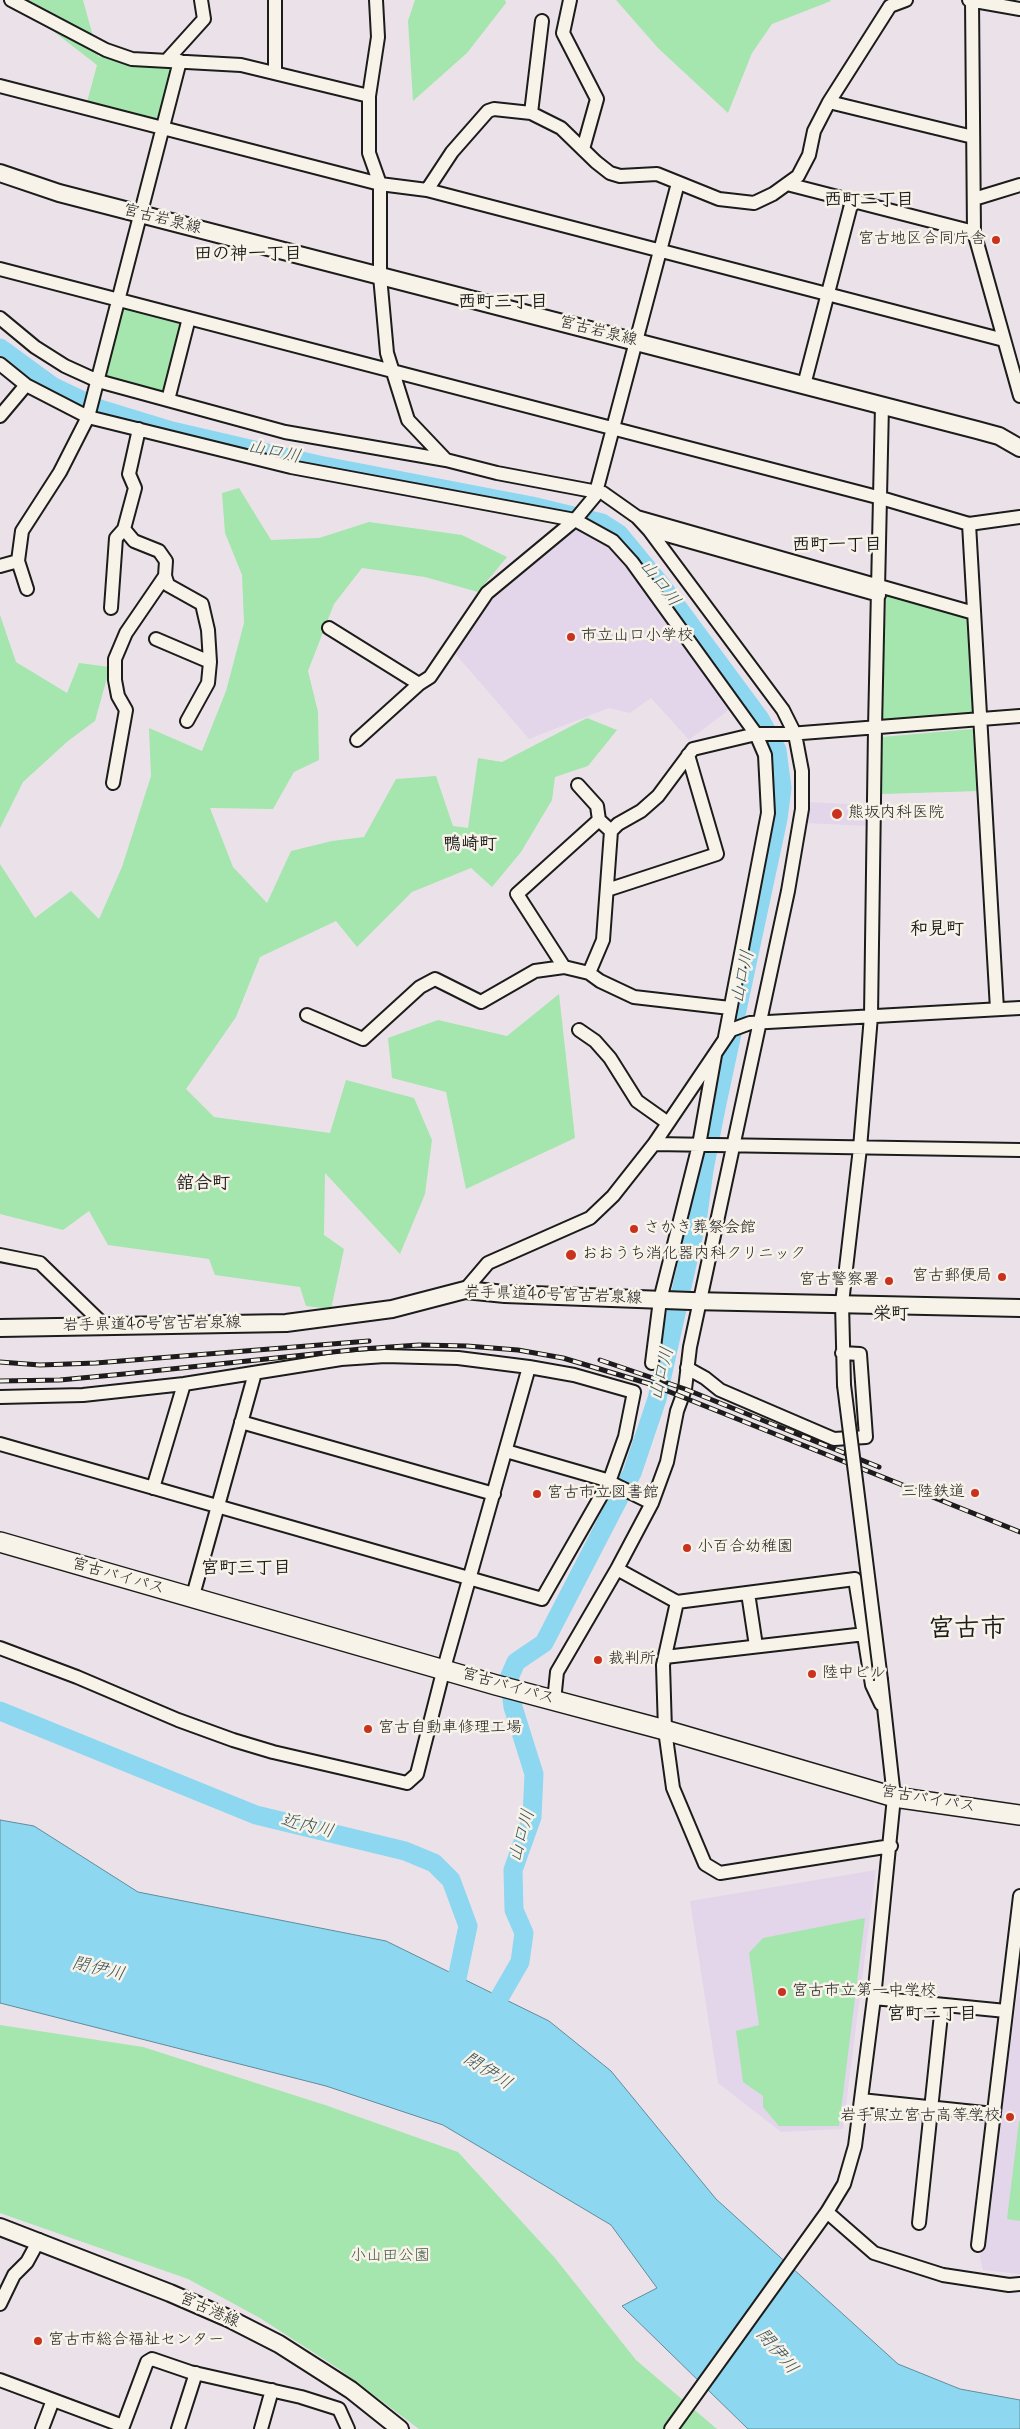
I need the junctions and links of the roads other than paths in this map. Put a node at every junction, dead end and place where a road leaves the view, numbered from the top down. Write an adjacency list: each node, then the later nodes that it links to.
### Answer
1 (11, 0): 10 (street)
2 (201, 0): 10 (street)
3 (275, 0): 11 (street)
4 (376, 0): 13 (street)
5 (570, 0): 18 (street)
6 (906, 0): 14 (street)
7 (971, 0): 8 (street); 17 (street)
8 (1020, 9)
9 (542, 20): 15 (street)
10 (173, 61): 11 (street); 16 (street)
11 (275, 72): 13 (street)
12 (0, 86): 16 (street)
13 (369, 96): 21 (street)
14 (829, 102): 17 (street); 22 (street)
15 (531, 113): 18 (street); 24 (street)
16 (162, 128): 21 (street); 27 (street)
17 (973, 137): 25 (street)
18 (583, 149): 20 (street)
19 (0, 173): 27 (main road, 宮古岩泉線)
20 (678, 183): 22 (street); 29 (street)
21 (380, 184): 24 (street); 31 (street)
22 (787, 184): 26 (street)
23 (1020, 185): 25 (street)
24 (427, 190): 29 (street)
25 (974, 199): 28 (street)
26 (852, 201): 28 (street); 32 (street)
27 (140, 214): 31 (main road, 宮古岩泉線); 33 (street)
28 (974, 232): 36 (street)
29 (660, 251): 32 (street); 37 (street)
30 (0, 269): 33 (street)
31 (380, 276): 37 (main road, 宮古岩泉線); 39 (street)
32 (828, 294): 36 (street); 42 (street)
33 (118, 300): 35 (street); 40 (street)
34 (0, 318): 40 (street)
35 (189, 318): 39 (street); 44 (street)
36 (1004, 340): 43 (street)
37 (636, 342): 42 (main road, 宮古岩泉線); 48 (street)
38 (0, 364): 41 (street)
39 (392, 371): 48 (street); 51 (street)
40 (97, 383): 44 (street); 46 (street)
41 (26, 385): 46 (street); 47 (street)
42 (804, 385): 45 (main road, 宮古岩泉線)
43 (1020, 396)
44 (168, 400): 51 (street)
45 (882, 405): 50 (main road, 宮古岩泉線); 53 (street)
46 (89, 414): 49 (street); 60 (street)
47 (0, 416)
48 (613, 428): 52 (street); 53 (street)
49 (139, 429): 56 (street); 58 (street)
50 (1020, 448)
51 (446, 460): 52 (street)
52 (596, 494): 54 (street); 56 (street)
53 (880, 498): 57 (street); 64 (street)
54 (637, 517): 59 (street); 64 (street)
55 (1020, 517): 57 (street)
56 (575, 520): 70 (street); 75 (street)
57 (969, 524): 66 (street)
58 (124, 529): 62 (street); 65 (street)
59 (649, 530): 64 (street); 76 (street)
60 (18, 561): 61 (street); 63 (street)
61 (0, 566)
62 (165, 576): 69 (street); 79 (street)
63 (27, 589)
64 (879, 589): 66 (street); 74 (street)
65 (111, 608)
66 (974, 613): 72 (street)
67 (329, 628): 70 (street)
68 (156, 639): 69 (street)
69 (210, 662): 73 (street)
70 (418, 684): 77 (street)
71 (1020, 716): 72 (street)
72 (980, 719): 74 (street); 88 (street)
73 (187, 721)
74 (874, 728): 76 (street); 90 (street)
75 (756, 734): 76 (street); 78 (street); 86 (street)
76 (792, 734): 91 (street)
77 (357, 740)
78 (688, 754): 82 (street); 83 (street)
79 (113, 783)
80 (578, 785): 81 (street)
81 (598, 820): 82 (street); 84 (street)
82 (611, 831): 83 (street)
83 (607, 890): 85 (street)
84 (564, 967): 85 (street); 89 (street)
85 (589, 973): 86 (street)
86 (730, 1008): 93 (street)
87 (1020, 1008): 88 (street)
88 (997, 1009): 90 (street)
89 (307, 1015)
90 (871, 1016): 91 (street); 99 (street)
91 (754, 1022): 93 (street); 98 (street)
92 (579, 1030): 95 (street)
93 (728, 1034): 94 (street)
94 (716, 1050): 95 (street); 97 (street)
95 (668, 1123): 96 (street)
96 (654, 1144): 97 (street); 102 (street)
97 (701, 1145): 98 (street); 103 (street)
98 (729, 1146): 99 (street); 104 (street)
99 (860, 1148): 100 (street); 105 (street)
100 (1020, 1150)
101 (0, 1255): 107 (street)
102 (465, 1290): 103 (main road, 岩手県道40号宮古岩泉線); 107 (main road, 岩手県道40号宮古岩泉線)
103 (664, 1300): 104 (main road, 岩手県道40号宮古岩泉線); 110 (street)
104 (696, 1301): 105 (main road, 岩手県道40号宮古岩泉線); 112 (street)
105 (842, 1303): 106 (main road, 岩手県道40号宮古岩泉線); 109 (street)
106 (1020, 1308)
107 (104, 1326): 108 (main road, 岩手県道40号宮古岩泉線)
108 (0, 1328)
109 (842, 1353): 112 (street); 136 (street, bridge)
110 (652, 1363)
111 (529, 1367): 113 (street); 118 (street); 119 (street)
112 (687, 1368): 122 (street)
113 (255, 1373): 114 (street); 116 (street)
114 (184, 1384): 115 (street); 120 (street)
115 (0, 1397)
116 (241, 1422): 121 (street); 123 (street)
117 (0, 1444): 120 (street)
118 (506, 1451): 119 (street); 121 (street)
119 (615, 1484): 122 (street); 126 (street)
120 (153, 1488): 123 (street)
121 (494, 1494): 126 (street)
122 (652, 1503): 125 (street)
123 (217, 1506): 126 (street); 128 (street)
124 (0, 1542): 128 (highway, 宮古バイパス)
125 (617, 1569): 129 (street); 135 (street)
126 (471, 1579): 134 (street)
127 (748, 1593): 129 (street); 130 (street); 131 (street)
128 (192, 1599): 134 (highway, 宮古バイパス)
129 (677, 1602): 133 (street)
130 (865, 1634): 131 (street); 136 (street)
131 (756, 1646): 133 (street)
132 (0, 1648): 134 (street)
133 (665, 1657): 137 (street)
134 (444, 1668): 135 (highway, 宮古バイパス)
135 (554, 1701): 137 (highway, 宮古バイパス)
136 (886, 1715): 138 (street)
137 (666, 1730): 138 (highway, 宮古バイパス); 140 (street)
138 (894, 1797): 139 (highway, 宮古バイパス); 140 (street)
139 (1020, 1815)
140 (891, 1846): 143 (street)
141 (1020, 1896): 142 (street)
142 (1019, 1911): 145 (street)
143 (874, 1998): 144 (street); 146 (street)
144 (942, 2005): 145 (street); 147 (street)
145 (1006, 2011): 148 (street)
146 (861, 2100): 147 (street); 149 (street)
147 (931, 2107): 148 (street); 150 (street)
148 (994, 2114): 153 (street)
149 (826, 2212): 154 (street); 166 (street)
150 (919, 2223)
151 (0, 2227): 152 (main road, 宮古港線)
152 (39, 2240): 155 (street); 165 (main road, 宮古港線)
153 (978, 2245)
154 (1020, 2284)
155 (1, 2299)
156 (196, 2373): 158 (street); 160 (street); 162 (street)
157 (0, 2380): 159 (street)
158 (272, 2390): 163 (street); 164 (street)
159 (53, 2400): 160 (street); 161 (street)
160 (123, 2428)
161 (42, 2429)
162 (178, 2429)
163 (261, 2429)
164 (348, 2429)
165 (400, 2429)
166 (671, 2429)

